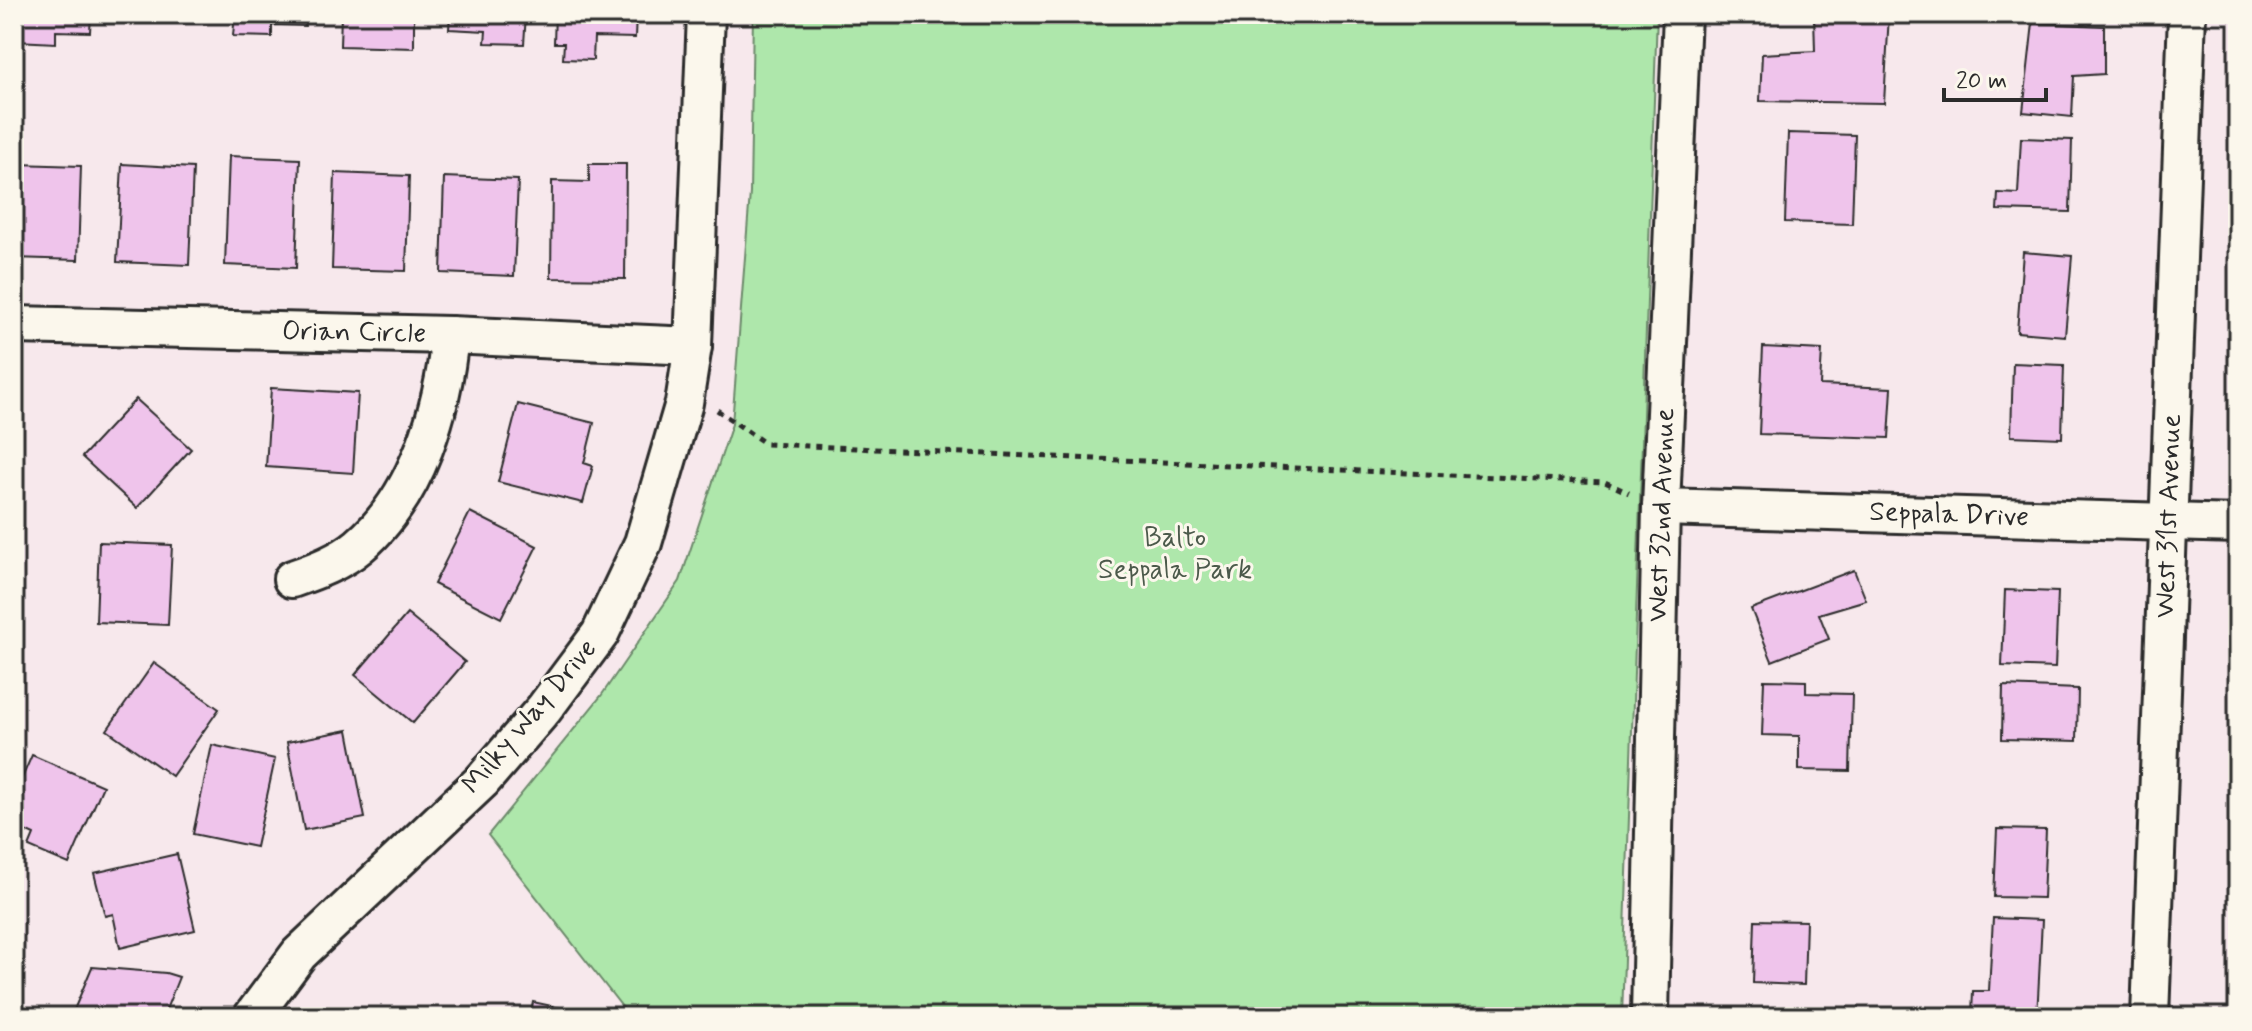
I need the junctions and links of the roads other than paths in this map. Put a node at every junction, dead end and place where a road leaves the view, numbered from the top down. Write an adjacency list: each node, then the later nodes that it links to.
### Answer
1 (706, 14): 6 (street, Milky Way Drive)
2 (1682, 14): 7 (street, West 32nd Avenue)
3 (2187, 14): 8 (street, West 31st Avenue)
4 (14, 325): 5 (street, Orian Circle)
5 (450, 335): 6 (street, Orian Circle); 10 (street)
6 (693, 346): 11 (street, Milky Way Drive)
7 (1661, 507): 8 (street, Seppala Drive); 12 (street, West 32nd Avenue)
8 (2169, 521): 9 (street, Seppala Drive); 13 (street, West 31st Avenue)
9 (2238, 524)
10 (292, 579)
11 (252, 1017)
12 (1650, 1017)
13 (2150, 1017)

